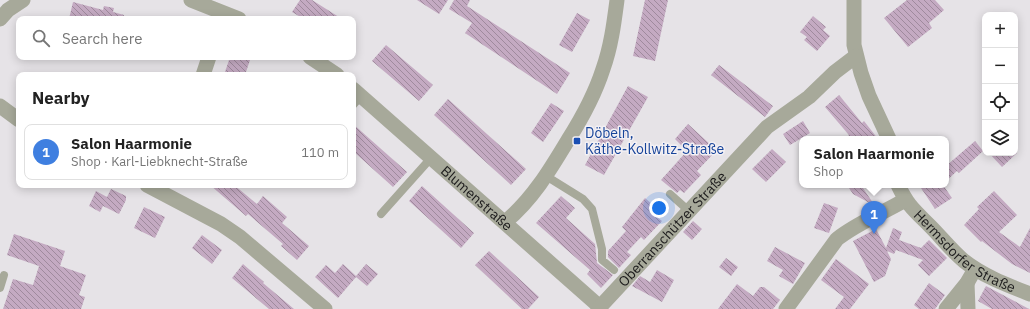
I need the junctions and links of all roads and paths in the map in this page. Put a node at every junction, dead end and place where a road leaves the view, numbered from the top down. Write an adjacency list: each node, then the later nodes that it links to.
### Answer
1 (23, 0): 6 (street)
2 (191, 0): 5 (street)
3 (617, 0): 17 (street)
4 (854, 0): 7 (street)
5 (223, 16)
6 (0, 19)
7 (856, 56): 15 (street); 22 (street, Oberranschützer Straße)
8 (208, 60): 10 (street)
9 (314, 60): 11 (street)
10 (204, 72)
11 (332, 72)
12 (356, 97): 16 (street, Blumenstraße)
13 (0, 106): 14 (street)
14 (16, 118)
15 (888, 136)
16 (431, 158): 23 (lane); 24 (street, Blumenstraße)
17 (546, 176): 24 (street); 26 (lane)
18 (899, 188): 21 (street, Hermsdorfer Straße)
19 (165, 189): 32 (street)
20 (670, 194): 22 (lane)
21 (905, 200): 25 (street, Hermsdorfer Straße); 33 (street)
22 (689, 211): 31 (street, Oberranschützer Straße)
23 (381, 214)
24 (505, 222): 31 (street, Blumenstraße)
25 (975, 269): 28 (street); 30 (street, Hermsdorfer Straße)
26 (614, 270)
27 (4, 275): 29 (lane)
28 (966, 283): 34 (street); 35 (street)
29 (0, 288)
30 (1030, 294)
31 (599, 308)
32 (324, 309)
33 (786, 309)
34 (946, 309)
35 (968, 309)

